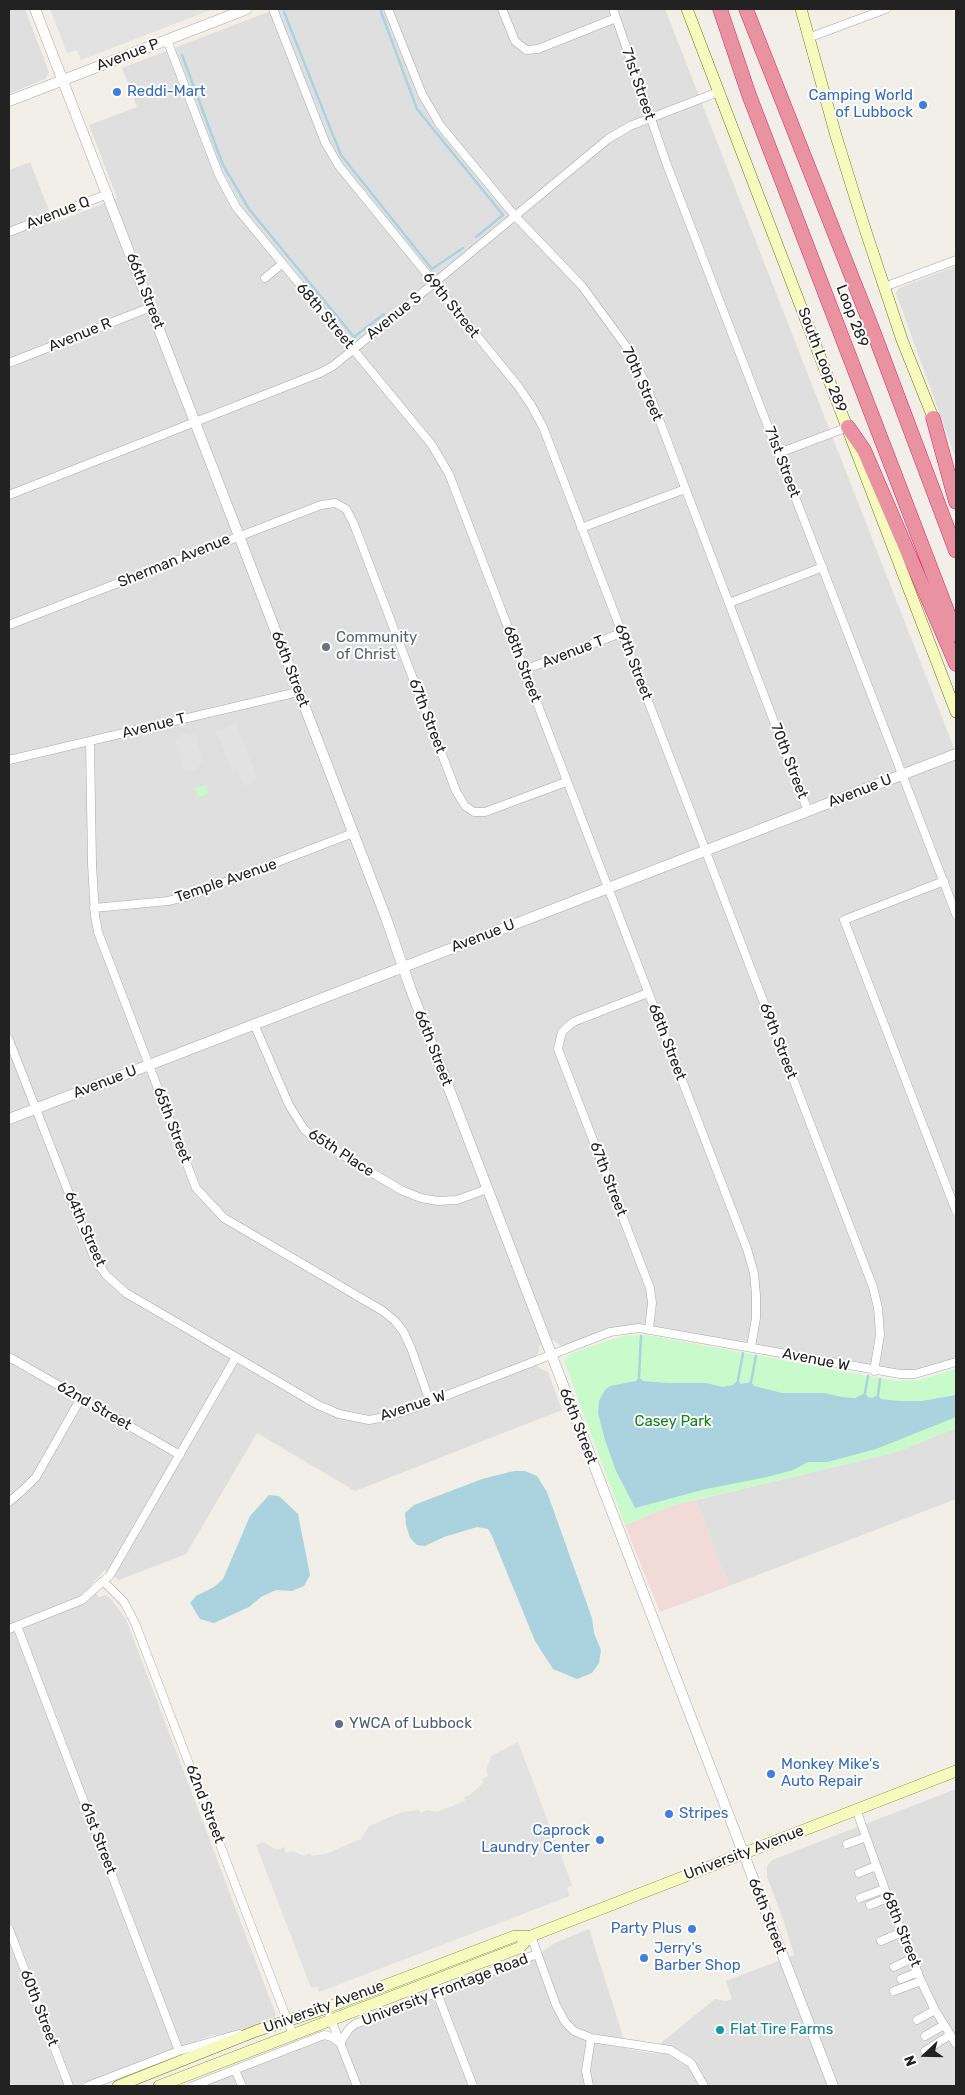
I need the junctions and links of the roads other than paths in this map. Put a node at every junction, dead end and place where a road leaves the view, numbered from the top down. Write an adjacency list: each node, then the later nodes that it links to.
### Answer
1 (35, 9): 17 (street, 66th Street)
2 (247, 9): 16 (street, Avenue P)
3 (274, 9): 29 (street, 69th Street)
4 (388, 9): 24 (street, 70th Street)
5 (502, 9): 14 (street)
6 (613, 9): 14 (street, 71st Street)
7 (687, 9): 18 (main road, South Loop 289)
8 (710, 9): 20 (highway)
9 (720, 9): 20 (highway, Loop 289)
10 (746, 9): 19 (highway, Loop 289)
11 (754, 9): 19 (highway)
12 (800, 9): 15 (main road)
13 (886, 9): 15 (street)
14 (616, 18): 22 (street, 71st Street)
15 (808, 38): 30 (main road)
16 (167, 40): 17 (street, Avenue P); 27 (street, 68th Street)
17 (62, 80): 21 (street, Avenue P); 23 (street, 66th Street)
18 (718, 92): 22 (street, Avenue S); 36 (main road, South Loop 289)
19 (780, 92): 45 (highway, Loop 289)
20 (749, 94): 50 (highway, Loop 289)
21 (9, 101)
22 (650, 118): 24 (street, Avenue S); 37 (street, 71st Street)
23 (108, 194): 25 (street, Avenue Q); 31 (street, 66th Street)
24 (515, 216): 29 (street, Avenue S); 39 (street, 70th Street)
25 (9, 232)
26 (956, 260): 30 (street)
27 (282, 264): 28 (street); 32 (street, 68th Street)
28 (265, 278)
29 (434, 283): 32 (street, Avenue S); 43 (street, 69th Street)
30 (884, 287): 34 (main road)
31 (151, 307): 33 (street, Avenue R); 35 (street, 66th Street)
32 (353, 350): 35 (street, Avenue S); 52 (street, 68th Street)
33 (9, 363)
34 (934, 418): 38 (main road); 41 (highway)
35 (195, 422): 40 (street, Avenue S); 44 (street, 66th Street)
36 (848, 427): 37 (street); 51 (highway); 54 (main road, South Loop 289)
37 (779, 453): 46 (street, 71st Street)
38 (956, 476)
39 (685, 490): 43 (street); 47 (street, 70th Street)
40 (9, 495)
41 (956, 502)
42 (341, 506): 44 (street, Sherman Avenue); 59 (street, 67th Street)
43 (581, 528): 49 (street, 69th Street)
44 (239, 536): 48 (street, Sherman Avenue); 53 (street, 66th Street)
45 (956, 551)
46 (822, 567): 47 (street); 58 (street, 71st Street)
47 (729, 603): 60 (street, 70th Street)
48 (9, 625)
49 (622, 633): 52 (street, Avenue T); 62 (street, 69th Street)
50 (956, 634)
51 (956, 664)
52 (524, 670): 59 (street, 68th Street)
53 (298, 692): 55 (street, Avenue T); 61 (street, 66th Street)
54 (956, 712)
55 (90, 742): 57 (street, Avenue T); 65 (street, 65th Street)
56 (956, 754): 58 (street, Avenue U)
57 (9, 760)
58 (902, 775): 60 (street, Avenue U); 63 (street, 71st Street)
59 (566, 782): 64 (street, 68th Street)
60 (808, 811): 62 (street, Avenue U)
61 (353, 833): 65 (street, Temple Avenue); 67 (street, 66th Street)
62 (704, 851): 64 (street, Avenue U); 82 (street, 69th Street)
63 (944, 881): 66 (street, 71st Street); 75 (street)
64 (608, 888): 67 (street, Avenue U); 68 (street, 68th Street)
65 (94, 908): 71 (street, 65th Street)
66 (956, 914)
67 (404, 967): 69 (street, Avenue U); 74 (street, 66th Street)
68 (648, 993): 76 (street, 67th Street); 77 (street, 68th Street)
69 (254, 1024): 71 (street, Avenue U); 74 (street, 65th Place)
70 (9, 1040): 72 (street, 64th Street)
71 (148, 1065): 72 (street, Avenue U); 84 (street, 65th Street)
72 (36, 1108): 73 (street, Avenue U); 80 (street, 64th Street)
73 (9, 1119)
74 (487, 1188): 78 (street, 66th Street)
75 (956, 1211)
76 (649, 1329): 77 (street, Avenue W); 78 (street, Avenue W)
77 (751, 1347): 82 (street, Avenue W)
78 (551, 1354): 84 (street, Avenue W); 94 (street, 66th Street)
79 (9, 1357): 83 (street, 62nd Street)
80 (236, 1357): 84 (street, Avenue W); 85 (street)
81 (956, 1362): 82 (street, Avenue W)
82 (874, 1371)
83 (80, 1398): 85 (street, 62nd Street); 86 (street)
84 (430, 1402)
85 (180, 1455): 87 (street)
86 (9, 1502)
87 (103, 1581): 88 (street); 117 (street, 62nd Street)
88 (17, 1626): 89 (street); 126 (street, 61st Street)
89 (9, 1629)
90 (956, 1771): 91 (main road, University Avenue)
91 (856, 1809): 92 (street, 68th Street); 94 (main road, University Avenue)
92 (866, 1837): 93 (street); 95 (street, 68th Street)
93 (847, 1844)
94 (743, 1854): 103 (main road, University Avenue); 139 (street, 66th Street)
95 (876, 1866): 96 (street); 97 (street, 68th Street)
96 (859, 1873)
97 (884, 1889): 98 (street); 99 (street, 68th Street)
98 (860, 1898)
99 (888, 1898): 100 (street); 102 (street, 68th Street)
100 (870, 1906)
101 (9, 1929): 129 (street, 60th Street)
102 (902, 1932): 104 (street); 106 (street, 68th Street)
103 (531, 1936): 105 (street); 113 (main road, University Avenue); 115 (main road, University Avenue)
104 (881, 1940)
105 (538, 1954): 112 (street, University Frontage Road); 123 (street)
106 (912, 1958): 107 (street); 108 (street, 68th Street)
107 (894, 1967)
108 (918, 1972): 109 (street); 110 (street, 68th Street)
109 (901, 1979)
110 (921, 1981): 111 (street); 114 (street, 68th Street)
111 (894, 1991)
112 (437, 1993): 124 (street, University Frontage Road); 136 (street)
113 (326, 2008): 115 (street); 117 (main road, University Avenue)
114 (935, 2010): 116 (street); 118 (street, 68th Street)
115 (331, 2020): 120 (main road, University Avenue); 124 (street)
116 (917, 2020)
117 (288, 2021): 119 (main road, University Avenue); 120 (street, 62nd Street)
118 (944, 2025): 121 (street, 68th Street); 122 (street)
119 (256, 2032): 126 (street); 131 (main road, University Avenue)
120 (293, 2035): 132 (main road, University Avenue)
121 (950, 2035): 125 (street, 68th Street); 127 (street)
122 (925, 2036)
123 (591, 2038): 137 (street); 138 (street)
124 (340, 2042): 128 (street); 135 (street)
125 (956, 2044)
126 (179, 2051): 130 (street)
127 (926, 2052)
128 (235, 2070): 133 (street); 134 (street)
129 (68, 2086)
130 (88, 2086)
131 (118, 2086)
132 (159, 2086)
133 (192, 2086)
134 (242, 2086)
135 (356, 2086)
136 (473, 2086)
137 (589, 2086)
138 (704, 2086)
139 (832, 2086)

